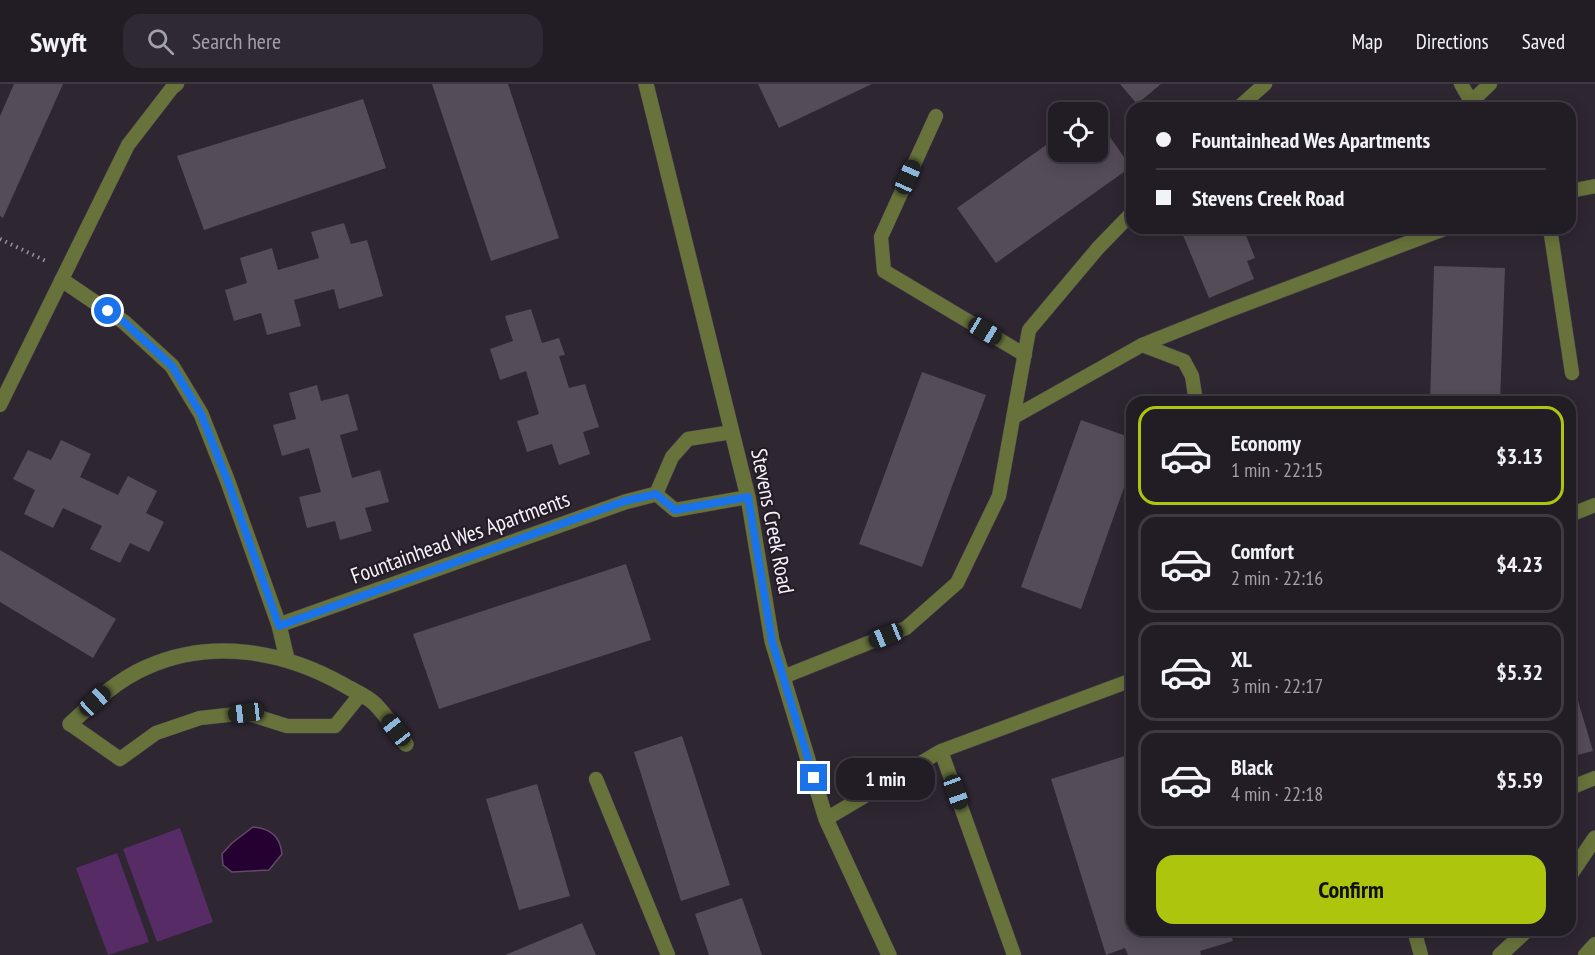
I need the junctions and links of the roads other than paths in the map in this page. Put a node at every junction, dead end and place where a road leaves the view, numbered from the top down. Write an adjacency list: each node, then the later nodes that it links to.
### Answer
1 (177, 84): 15 (lane)
2 (646, 84): 22 (street, Stevens Creek Road)
3 (1264, 84): 6 (lane)
4 (1461, 84): 7 (lane)
5 (1490, 84): 8 (lane)
6 (1244, 102)
7 (1472, 102)
8 (1475, 102)
9 (936, 116): 17 (lane)
10 (1595, 186): 11 (lane)
11 (1576, 190)
12 (1126, 219): 17 (lane)
13 (1431, 234): 16 (lane)
14 (1551, 234): 18 (lane)
15 (64, 275): 20 (lane); 27 (street)
16 (1142, 345): 19 (lane); 21 (lane)
17 (1025, 355): 21 (lane)
18 (1572, 373)
19 (1195, 396)
20 (0, 405)
21 (1014, 417): 29 (lane)
22 (732, 432): 23 (lane); 24 (street, Stevens Creek Road)
23 (656, 494): 24 (lane); 27 (street, Fountainhead Wes Apartments)
24 (748, 497): 29 (street, Stevens Creek Road)
25 (1595, 505): 26 (lane)
26 (1576, 513)
27 (279, 626): 28 (street)
28 (287, 659): 31 (street); 32 (street)
29 (783, 677): 38 (street, Stevens Creek Road)
30 (1126, 682): 34 (lane)
31 (360, 695): 32 (lane); 33 (street)
32 (70, 724)
33 (406, 744)
34 (941, 751): 38 (lane); 46 (lane)
35 (1595, 778): 37 (lane)
36 (596, 779): 44 (lane)
37 (1576, 786)
38 (826, 819): 45 (street, Stevens Creek Road)
39 (1595, 838): 40 (street)
40 (1576, 866)
41 (1416, 936): 47 (lane)
42 (1521, 936): 48 (street)
43 (1595, 944): 49 (lane)
44 (668, 955)
45 (889, 955)
46 (1014, 955)
47 (1421, 955)
48 (1500, 955)
49 (1585, 955)

